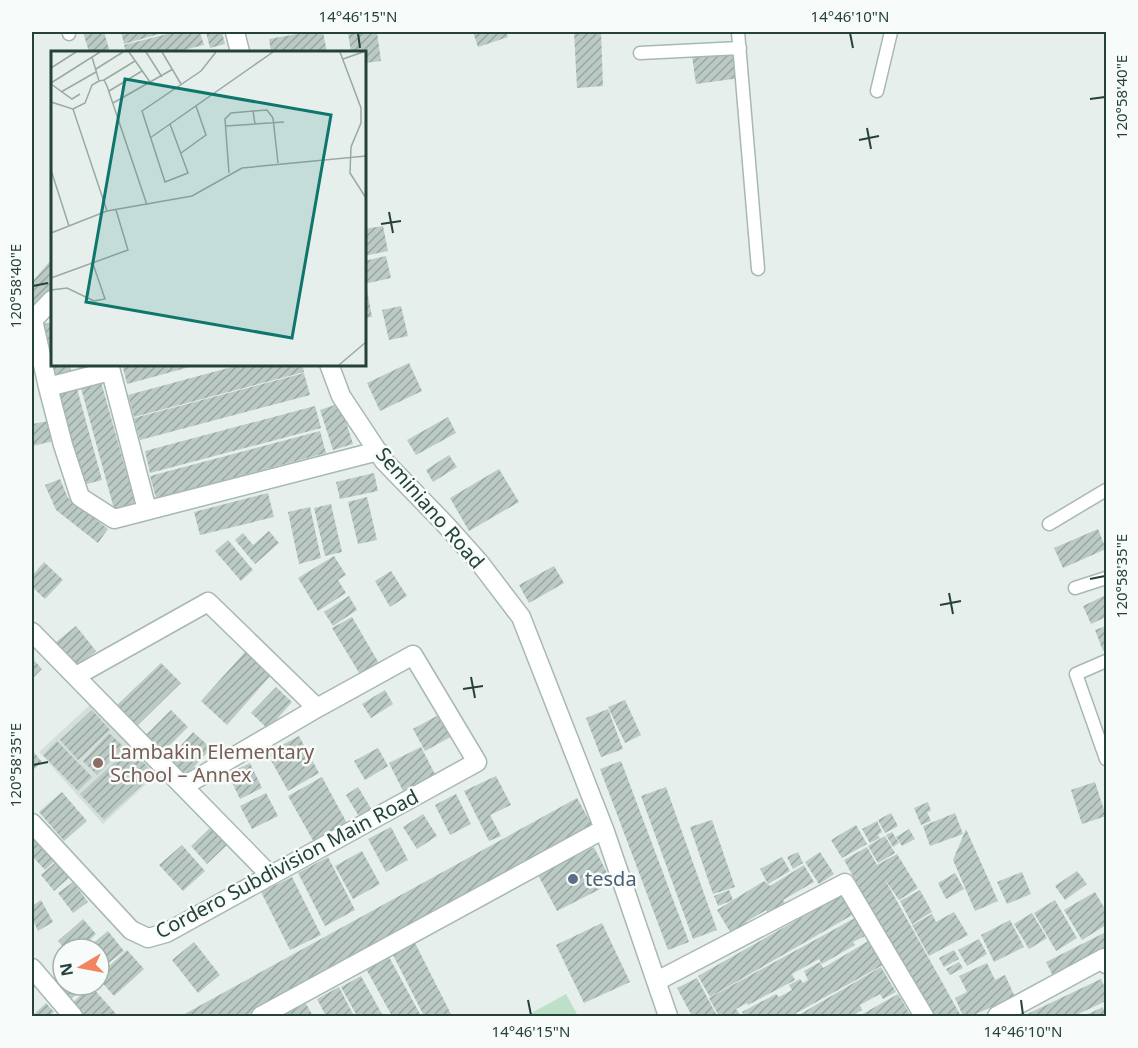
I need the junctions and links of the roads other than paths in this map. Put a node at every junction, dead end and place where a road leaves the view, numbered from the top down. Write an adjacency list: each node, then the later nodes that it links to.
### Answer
1 (235, 32): 5 (street)
2 (738, 32): 4 (lane)
3 (891, 32): 7 (lane)
4 (740, 48): 6 (lane); 8 (lane)
5 (240, 51)
6 (640, 53)
7 (877, 91)
8 (758, 268)
9 (51, 301): 12 (street)
10 (330, 366): 13 (street, Seminiano Road)
11 (110, 368): 12 (street); 15 (street)
12 (48, 387): 15 (street)
13 (378, 452): 15 (street); 26 (street, Seminiano Road)
14 (1106, 493): 16 (lane)
15 (147, 510)
16 (1049, 524)
17 (1107, 578): 18 (lane)
18 (1074, 588)
19 (32, 632): 21 (street)
20 (1107, 661): 23 (lane)
21 (76, 676): 22 (street); 24 (street)
22 (317, 708): 24 (street); 27 (street, Cordero Subdivision Main Road)
23 (1107, 759)
24 (184, 786): 27 (street)
25 (32, 823): 27 (street, Cordero Subdivision Main Road)
26 (604, 829): 30 (street, Seminiano Road); 32 (street)
27 (270, 875)
28 (1106, 960): 35 (street)
29 (32, 968): 31 (street)
30 (657, 981): 33 (street, Seminiano Road); 34 (street)
31 (73, 1017)
32 (261, 1017)
33 (668, 1017)
34 (924, 1017)
35 (997, 1017)

